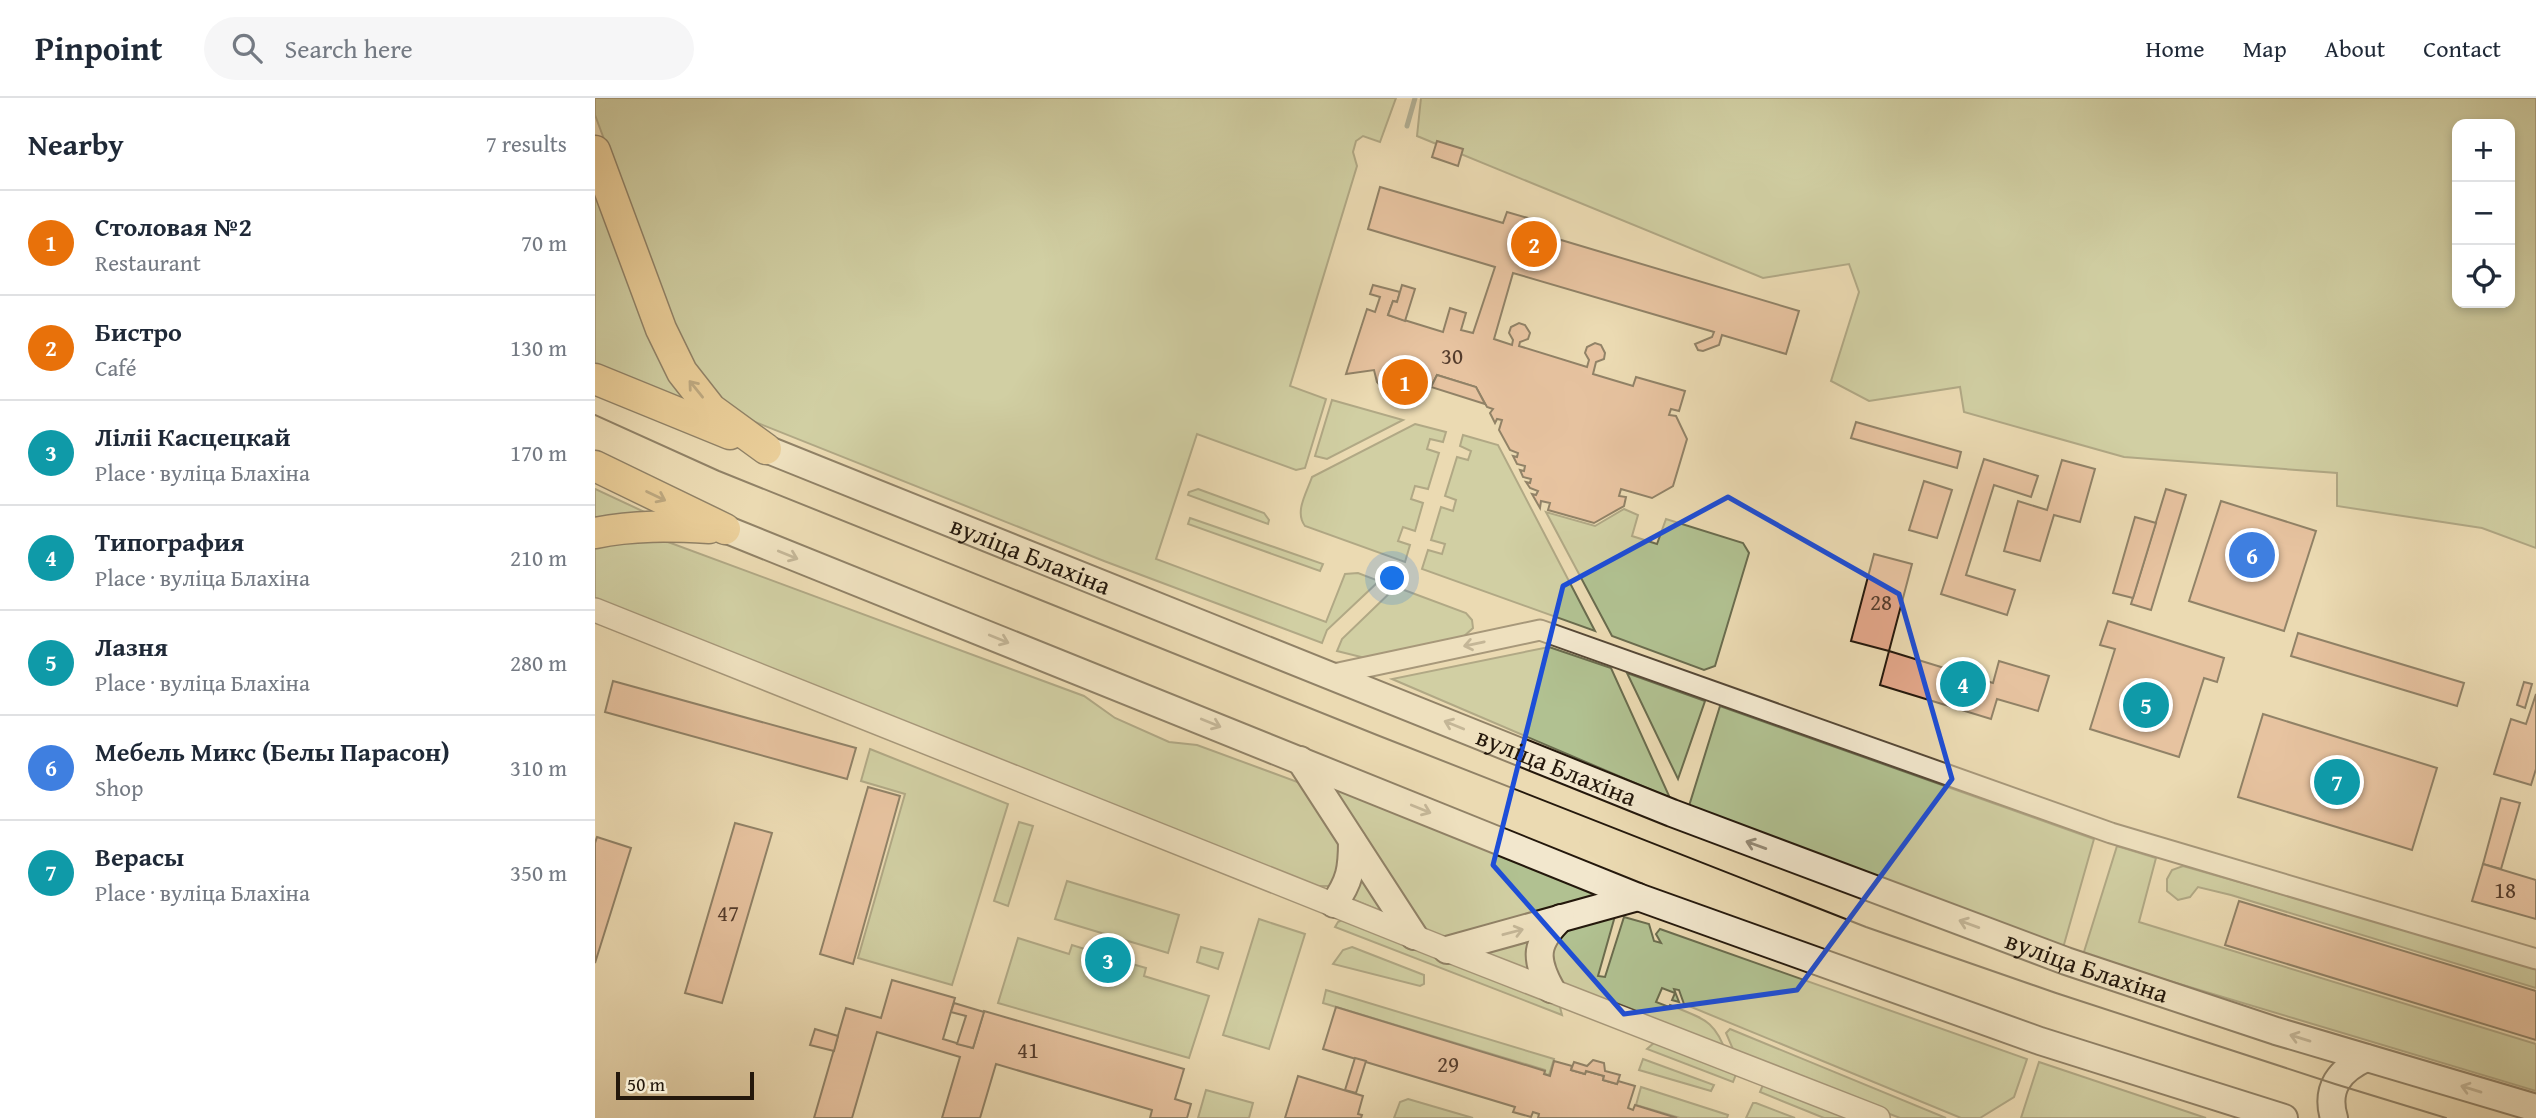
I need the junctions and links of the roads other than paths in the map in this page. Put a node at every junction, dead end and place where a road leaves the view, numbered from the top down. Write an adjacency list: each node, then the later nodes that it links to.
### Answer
1 (595, 151): 3 (main road, one-way to 1)
2 (595, 379): 3 (main road, вуліца Блахіна)
3 (766, 449): 8 (main road, вуліца Блахіна)
4 (595, 466): 5 (main road, one-way to 5)
5 (725, 529): 6 (main road); 9 (main road, one-way to 9)
6 (595, 533)
7 (595, 610): 12 (street)
8 (1329, 675): 16 (street, one-way to 8); 18 (main road, вуліца Блахіна, one-way to 8)
9 (1300, 760): 10 (main road); 11 (main road, one-way to 11)
10 (1352, 841): 12 (main road); 14 (main road)
11 (1638, 897): 13 (main road); 21 (main road)
12 (1334, 904): 14 (street)
13 (1561, 918): 15 (main road, one-way to 13); 17 (main road)
14 (1414, 936): 15 (street)
15 (1447, 950): 17 (street)
16 (2536, 959)
17 (1551, 989): 20 (street)
18 (2366, 1058): 19 (main road, вуліца Блахіна, one-way to 18); 22 (main road)
19 (2536, 1108)
20 (1878, 1118)
21 (2284, 1118)
22 (2333, 1118)

